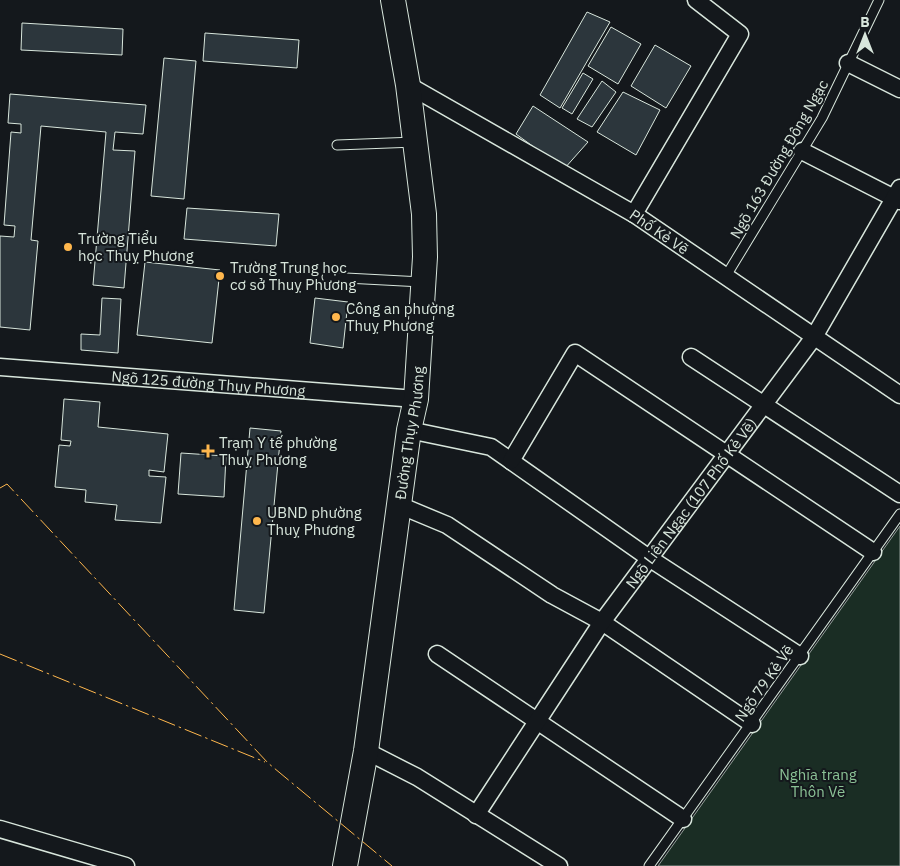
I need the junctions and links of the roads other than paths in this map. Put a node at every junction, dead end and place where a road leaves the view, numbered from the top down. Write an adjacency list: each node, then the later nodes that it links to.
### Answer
1 (393, 0): 5 (main road, Đường Thụy Phương)
2 (696, 0): 11 (street)
3 (879, 0): 4 (lane, Ngõ 163 Đường Đông Ngạc)
4 (848, 63): 6 (street); 9 (lane, Ngõ 163 Đường Đông Ngạc)
5 (408, 84): 7 (main road, Đường Thụy Phương); 11 (street, Phố Kẻ Vẽ)
6 (900, 89)
7 (415, 142): 8 (lane); 14 (main road, Đường Thụy Phương)
8 (337, 145)
9 (802, 150): 10 (street); 12 (lane, Ngõ 163 Đường Đông Ngạc)
10 (898, 196): 15 (street, Ngõ Liên Ngạc (107 Phố Kẻ Vẽ))
11 (634, 214): 12 (street, Phố Kẻ Vẽ)
12 (726, 276): 15 (street, Phố Kẻ Vẽ)
13 (327, 277): 14 (lane)
14 (422, 282): 19 (main road, Đường Thụy Phương)
15 (814, 337): 18 (street, Phố Kẻ Vẽ); 20 (street, Ngõ Liên Ngạc (107 Phố Kẻ Vẽ))
16 (691, 357): 20 (street)
17 (0, 367): 19 (street, Ngõ 125 đường Thụy Phương)
18 (900, 395)
19 (416, 399): 21 (main road, Đường Thụy Phương)
20 (764, 405): 22 (street, Ngõ Liên Ngạc (107 Phố Kẻ Vẽ)); 24 (street)
21 (409, 430): 23 (street); 25 (main road, Đường Thụy Phương)
22 (727, 454): 23 (street); 27 (street); 28 (street, Ngõ Liên Ngạc (107 Phố Kẻ Vẽ))
23 (511, 461): 28 (street)
24 (900, 494)
25 (399, 505): 29 (street); 34 (main road, Đường Thụy Phương)
26 (900, 514): 27 (lane, Ngõ 79 Kẻ Vẽ)
27 (873, 552): 31 (lane, Ngõ 79 Kẻ Vẽ)
28 (650, 558): 29 (street, Ngõ Liên Ngạc (107 Phố Kẻ Vẽ)); 31 (street)
29 (602, 622): 32 (street, Ngõ Liên Ngạc (107 Phố Kẻ Vẽ)); 33 (street)
30 (437, 654): 32 (street)
31 (800, 656): 33 (lane, Ngõ 79 Kẻ Vẽ)
32 (536, 722): 35 (street, Ngõ Liên Ngạc (107 Phố Kẻ Vẽ)); 36 (street)
33 (752, 724): 36 (lane, Ngõ 79 Kẻ Vẽ)
34 (366, 751): 35 (street); 40 (main road, Đường Thụy Phương)
35 (476, 815): 41 (street)
36 (683, 819): 42 (lane, Ngõ 79 Kẻ Vẽ)
37 (0, 829): 38 (street)
38 (82, 860): 39 (street)
39 (126, 866)
40 (345, 866)
41 (558, 866)
42 (649, 866)

